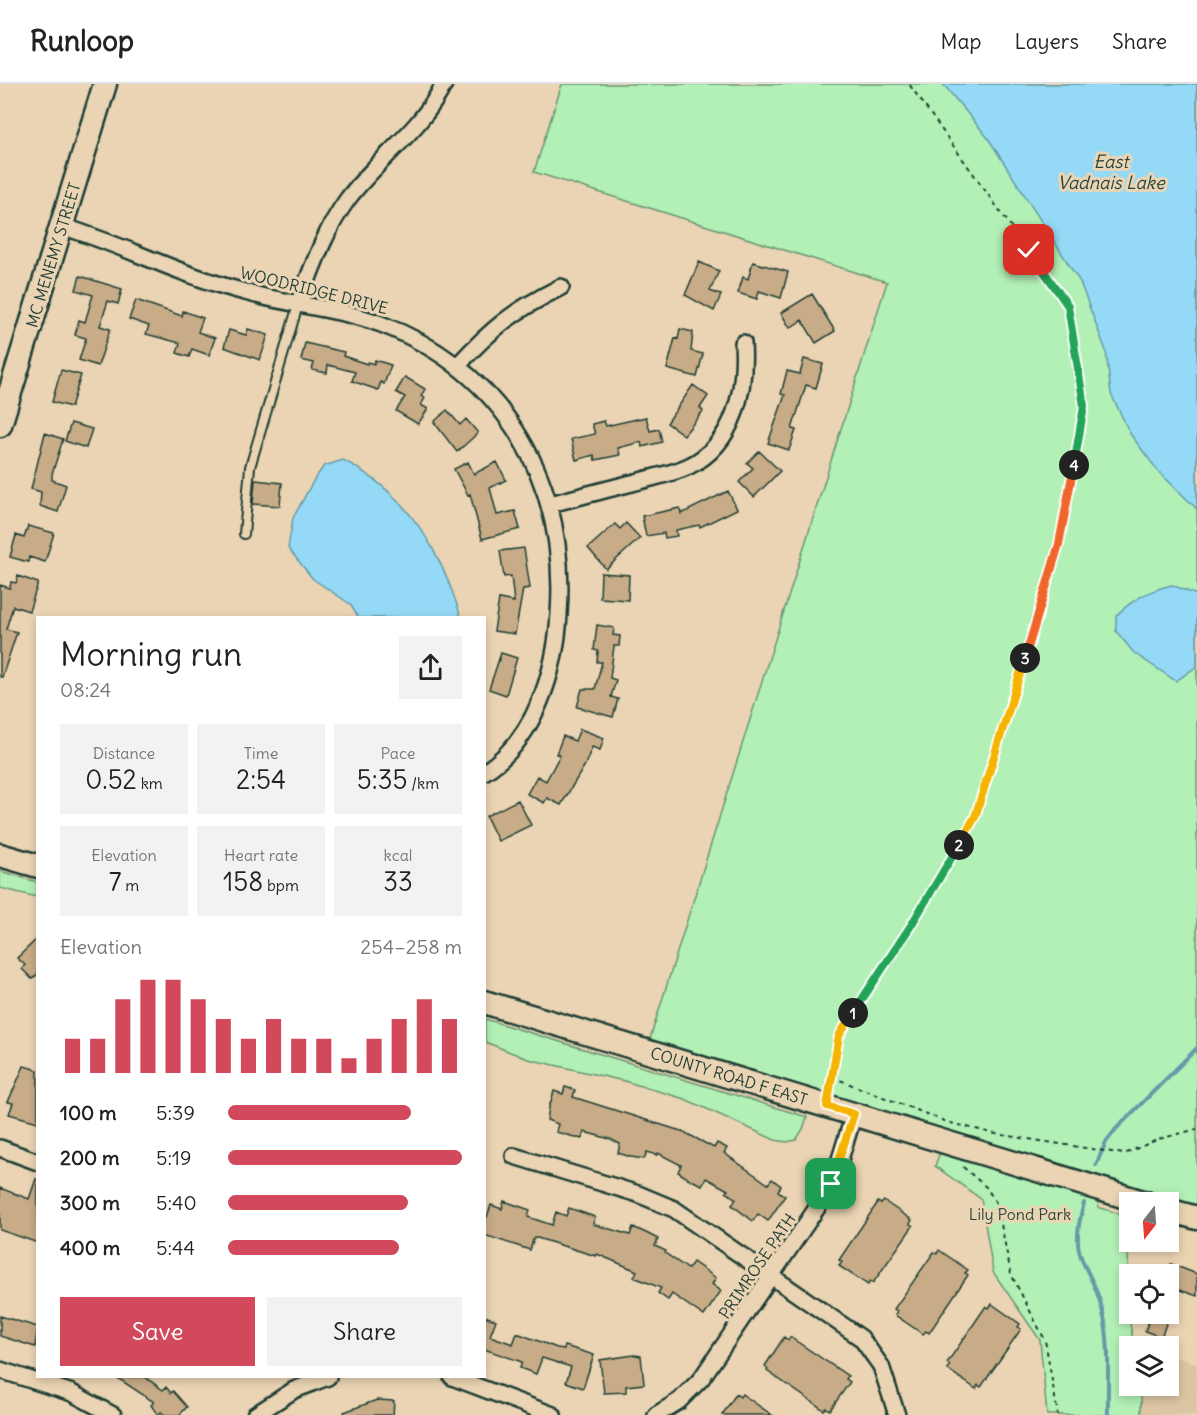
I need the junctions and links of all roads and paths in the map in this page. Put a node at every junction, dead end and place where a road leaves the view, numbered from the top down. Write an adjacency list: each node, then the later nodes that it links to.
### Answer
1 (105, 84): 4 (street, MC MENEMY STREET)
2 (444, 84): 6 (street)
3 (909, 84): 16 (path)
4 (62, 226): 6 (street, WOODRIDGE DRIVE); 9 (street, MC MENEMY STREET)
5 (561, 287): 8 (street)
6 (298, 305): 8 (street, WOODRIDGE DRIVE); 11 (lane)
7 (743, 343): 10 (street)
8 (458, 365): 10 (street, WOODRIDGE DRIVE)
9 (0, 425)
10 (550, 504): 12 (street, WOODRIDGE DRIVE)
11 (244, 534)
12 (486, 771)
13 (0, 855): 14 (street)
14 (36, 865)
15 (486, 1003): 17 (street, COUNTY ROAD F EAST)
16 (832, 1077): 17 (path); 19 (path)
17 (827, 1106): 18 (street, COUNTY ROAD F EAST)
18 (854, 1114): 24 (street, COUNTY ROAD F EAST); 27 (street, PRIMROSE PATH)
19 (1197, 1129)
20 (0, 1148): 22 (street)
21 (514, 1156): 27 (street)
22 (36, 1161)
23 (960, 1165): 36 (path)
24 (1119, 1195)
25 (1179, 1213): 26 (street)
26 (1197, 1218)
27 (772, 1275): 34 (street, PRIMROSE PATH); 35 (street)
28 (0, 1370): 32 (street)
29 (325, 1378): 33 (street)
30 (455, 1378): 31 (street)
31 (544, 1413)
32 (113, 1415)
33 (255, 1415)
34 (656, 1415)
35 (897, 1415)
36 (1058, 1415)

